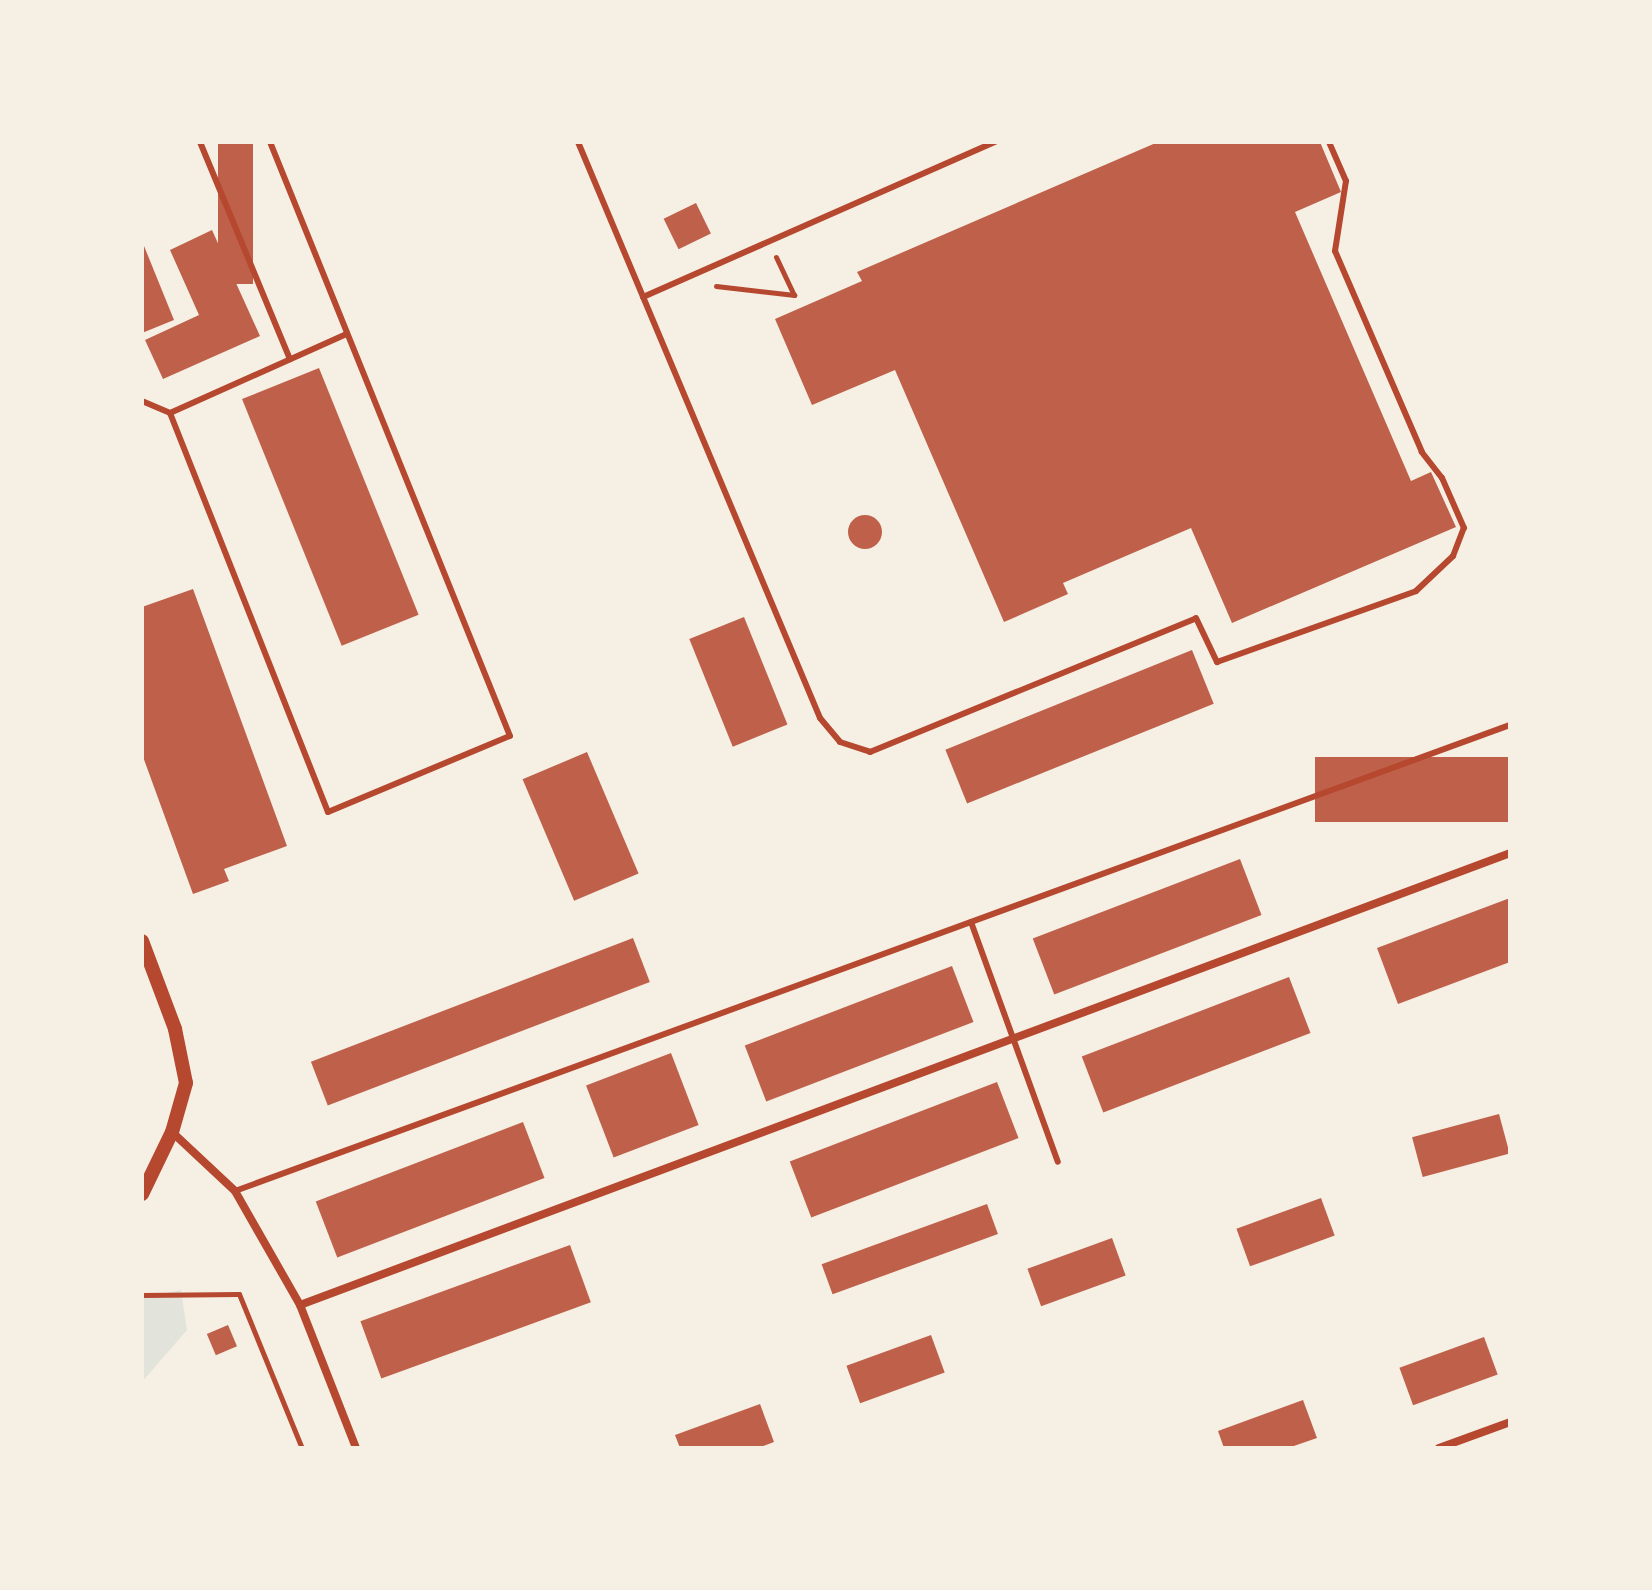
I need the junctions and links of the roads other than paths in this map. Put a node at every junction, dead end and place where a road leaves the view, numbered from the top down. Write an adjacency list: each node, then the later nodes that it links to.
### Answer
1 (200, 142): 8 (lane)
2 (270, 142): 7 (lane)
3 (578, 142): 6 (lane)
4 (995, 142): 6 (lane)
5 (1329, 142): 6 (lane)
6 (643, 297)
7 (347, 334): 8 (lane); 10 (lane)
8 (290, 359): 10 (lane)
9 (142, 401): 10 (lane)
10 (170, 413)
11 (1510, 725): 13 (lane)
12 (1510, 853): 15 (street)
13 (971, 922): 15 (lane); 18 (lane)
14 (142, 941): 16 (street)
15 (1012, 1039): 17 (lane); 20 (street)
16 (172, 1132): 18 (street); 19 (street)
17 (1058, 1162)
18 (235, 1191): 20 (street)
19 (142, 1194)
20 (300, 1305): 22 (street)
21 (1510, 1422): 23 (street)
22 (356, 1448)
23 (1439, 1448)

